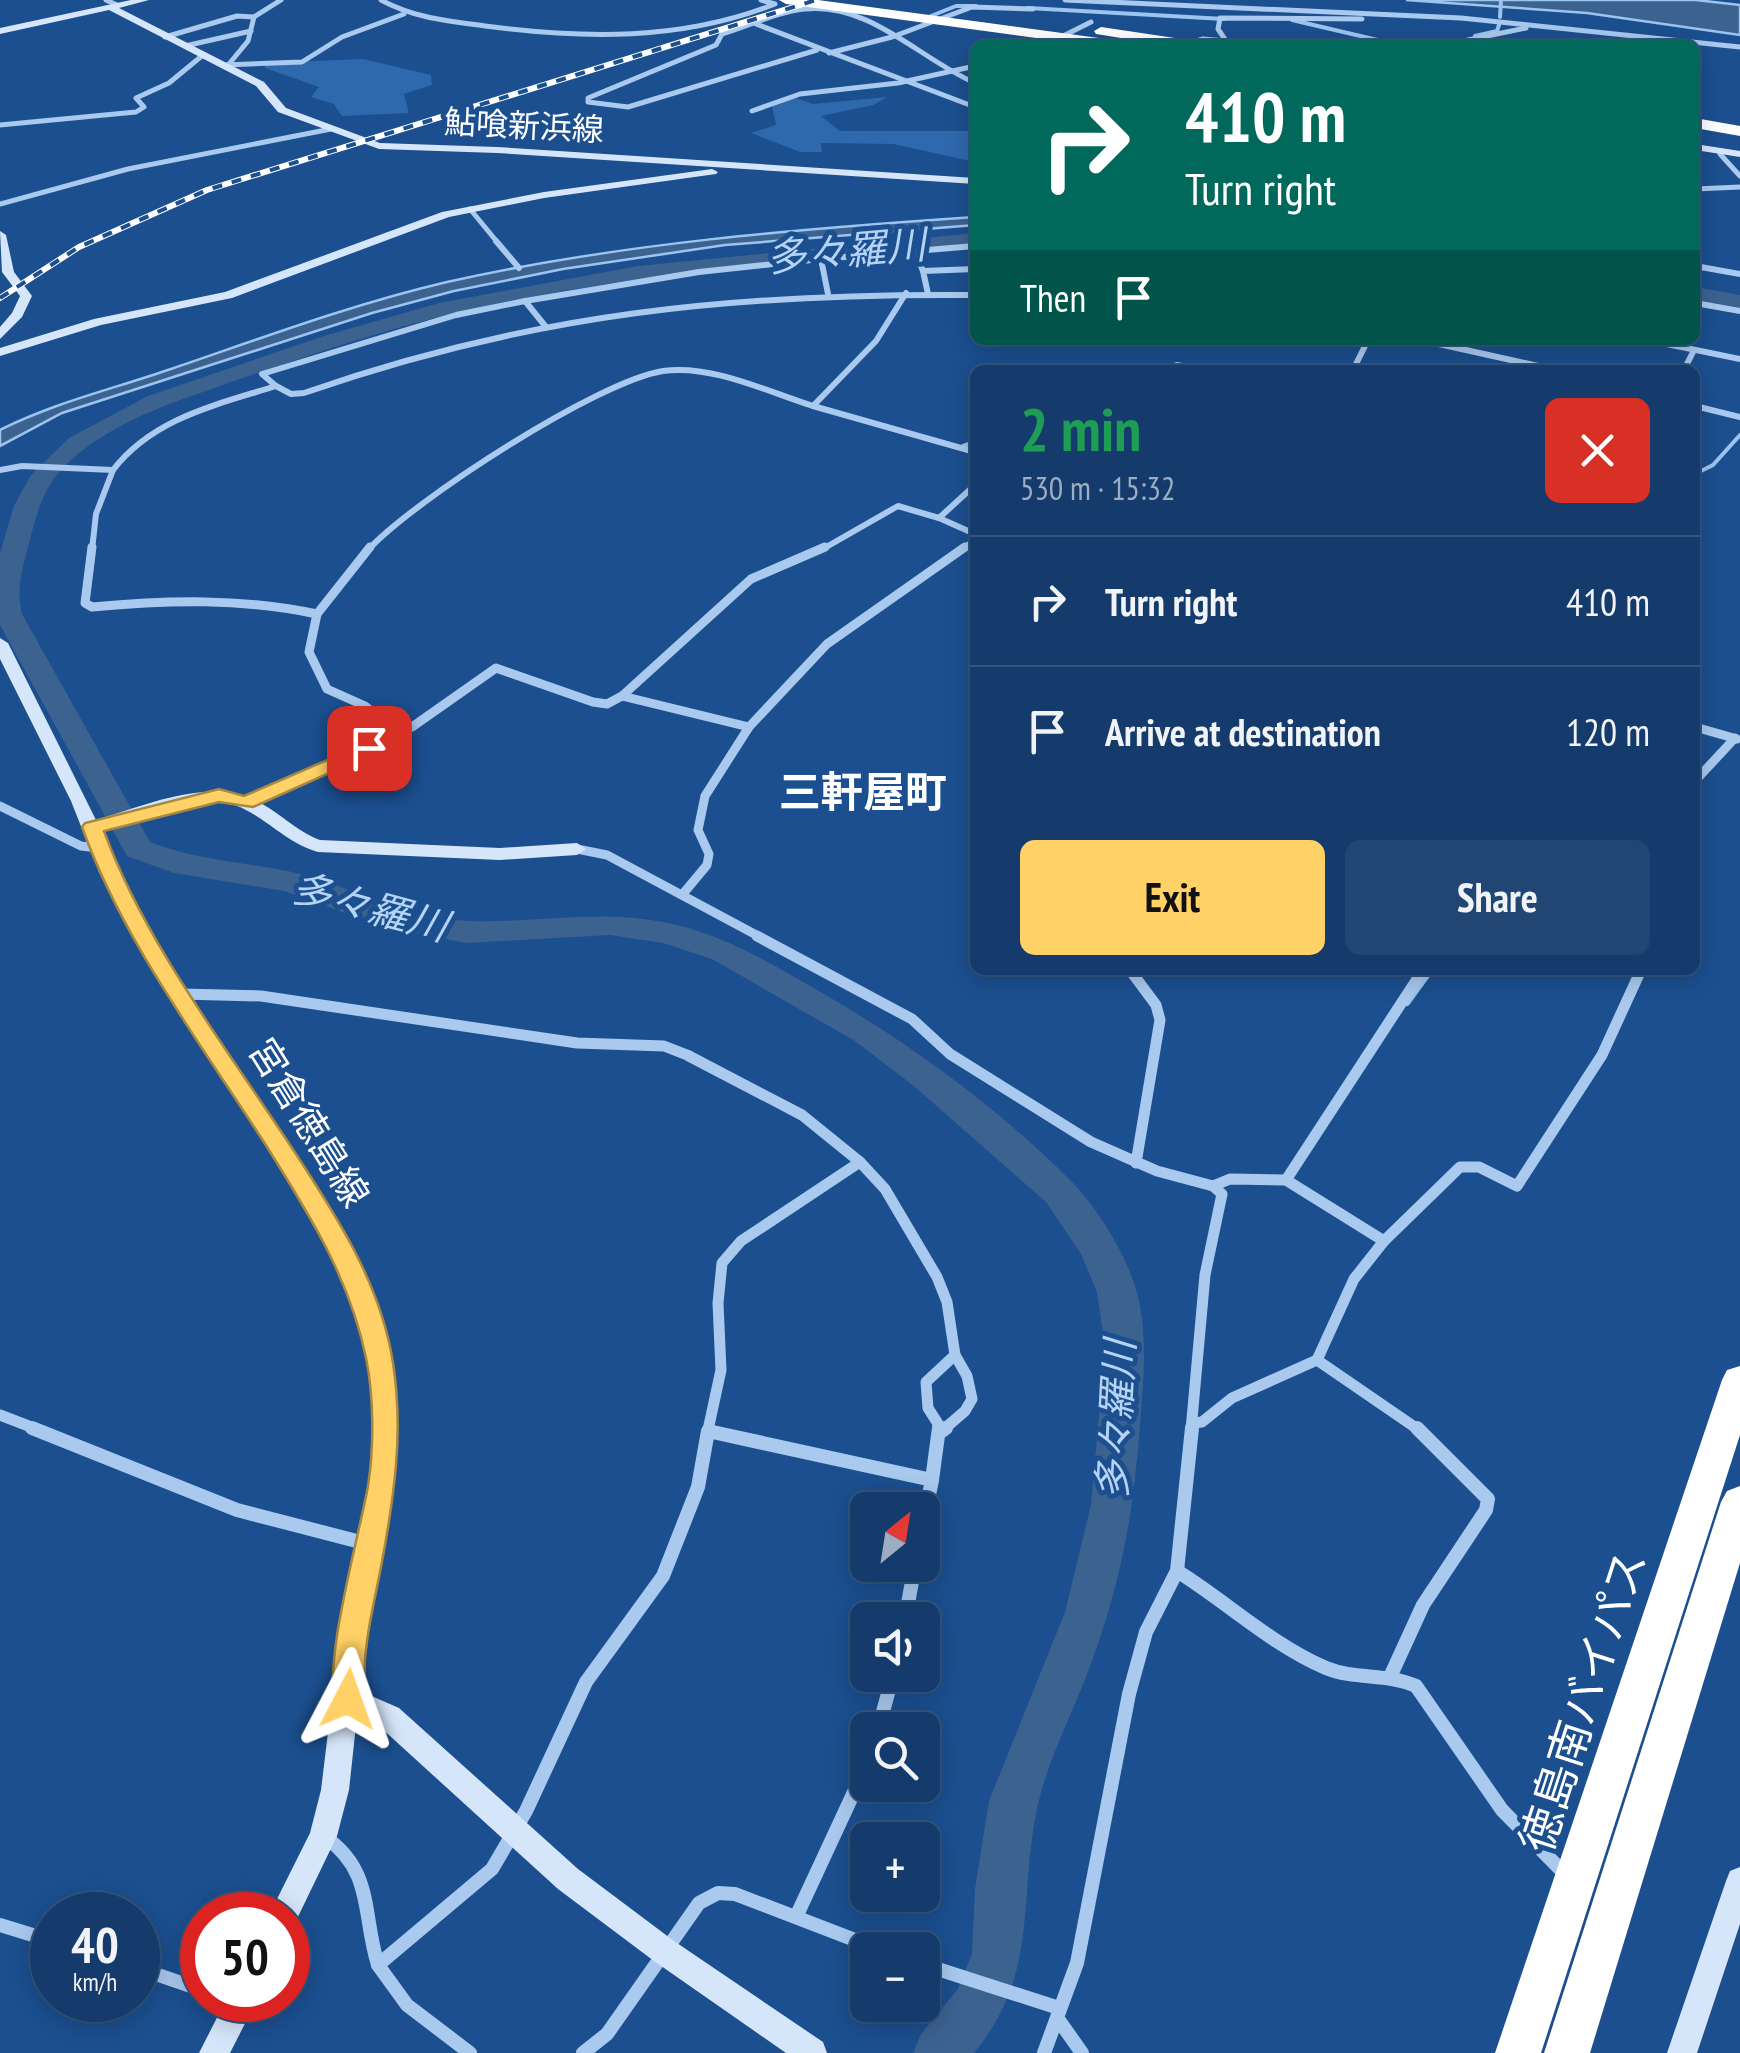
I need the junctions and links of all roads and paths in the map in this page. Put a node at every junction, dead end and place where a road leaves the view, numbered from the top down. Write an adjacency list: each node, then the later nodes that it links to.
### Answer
1 (144, 0): 8 (main road)
2 (281, 0): 12 (street)
3 (380, 0): 11 (street)
4 (761, 0): 11 (street)
5 (786, 0): 14 (highway)
6 (880, 0): 10 (highway)
7 (1065, 0): 13 (street)
8 (110, 4): 17 (main road); 20 (main road, 鮎喰新浜線)
9 (1033, 9): 10 (street)
10 (958, 11): 14 (street); 16 (highway)
11 (404, 14): 36 (street)
12 (254, 16): 18 (street); 20 (street)
13 (1433, 17): 25 (street); 28 (street)
14 (936, 20): 19 (street); 21 (highway)
15 (756, 24): 19 (street); 33 (street); 33 (street)
16 (1086, 25): 21 (street); 24 (highway)
17 (2, 29)
18 (251, 30): 31 (street); 36 (street)
19 (892, 36): 34 (street); 38 (street)
20 (165, 37): 31 (main road, 鮎喰新浜線)
21 (1061, 37): 22 (street); 23 (highway)
22 (1055, 40)
23 (1084, 40)
24 (1163, 40)
25 (1225, 40)
26 (1466, 40): 27 (street)
27 (1642, 40)
28 (1676, 40)
29 (1700, 43): 32 (street)
30 (1700, 45): 32 (street)
31 (185, 46): 35 (main road, 鮎喰新浜線)
32 (1740, 48)
33 (818, 50): 34 (street)
34 (828, 54): 40 (street)
35 (203, 55): 36 (main road, 鮎喰新浜線); 43 (street)
36 (227, 65): 45 (main road, 鮎喰新浜線)
37 (970, 66): 38 (street)
38 (949, 68): 39 (street); 40 (street)
39 (970, 79)
40 (902, 82): 41 (street); 42 (street)
41 (970, 105)
42 (752, 111)
43 (0, 124)
44 (1700, 124): 46 (highway)
45 (331, 129): 52 (main road, 鮎喰新浜線); 57 (street)
46 (1740, 131)
47 (1700, 135): 48 (highway)
48 (1740, 140)
49 (1700, 148): 50 (main road)
50 (1722, 151): 51 (main road); 53 (street)
51 (1740, 154)
52 (739, 166): 54 (main road, 鮎喰新浜線); 58 (main road)
53 (1740, 176)
54 (970, 181)
55 (1740, 187): 56 (street)
56 (1700, 189)
57 (0, 204)
58 (470, 209): 64 (street); 81 (main road)
59 (0, 235): 67 (main road)
60 (970, 246): 61 (street)
61 (915, 252): 62 (street); 66 (street)
62 (821, 259): 70 (street); 73 (street)
63 (1700, 267): 68 (street)
64 (519, 268)
65 (970, 269): 66 (street)
66 (922, 271): 71 (street)
67 (4, 274): 77 (main road)
68 (1740, 274)
69 (906, 293): 70 (street); 71 (street); 86 (street)
70 (828, 294): 76 (street)
71 (928, 294): 72 (street)
72 (970, 294)
73 (525, 301): 76 (street); 85 (street)
74 (1700, 304): 75 (street)
75 (1740, 311)
76 (546, 327): 85 (street)
77 (0, 335)
78 (1447, 345): 83 (street)
79 (1670, 345): 80 (street)
80 (1694, 350): 82 (street); 84 (street)
81 (0, 352)
82 (1740, 358)
83 (1534, 365)
84 (1686, 365)
85 (276, 386): 91 (street)
86 (813, 406): 89 (street); 96 (street)
87 (1700, 407): 88 (street)
88 (1740, 417)
89 (970, 451)
90 (0, 470): 91 (street)
91 (113, 470): 96 (street)
92 (970, 489): 93 (street)
93 (940, 518): 94 (street); 98 (street)
94 (970, 534)
95 (970, 541): 99 (street)
96 (317, 614): 101 (street)
97 (0, 643): 106 (main road, 宮倉徳島線)
98 (622, 696): 99 (street); 101 (street)
99 (749, 726): 108 (street)
100 (1700, 728): 102 (street)
101 (400, 734): 104 (street)
102 (1737, 739): 103 (street)
103 (1700, 775)
104 (246, 802): 106 (main road); 107 (main road)
105 (0, 806): 106 (street)
106 (98, 833): 112 (main road, 宮倉徳島線)
107 (577, 849): 108 (street)
108 (682, 896): 114 (street)
109 (1134, 975): 114 (street)
110 (1419, 975): 115 (street)
111 (1639, 975): 117 (street)
112 (180, 994): 113 (street); 128 (main road, 宮倉徳島線)
113 (860, 1162): 118 (street); 123 (street)
114 (1136, 1163): 116 (street)
115 (1286, 1180): 116 (street); 117 (street)
116 (1212, 1186): 122 (street)
117 (1384, 1241): 119 (street)
118 (955, 1355): 124 (street); 124 (street)
119 (1317, 1360): 122 (street); 130 (street)
120 (1740, 1380): 136 (highway, 徳島南バイパス)
121 (0, 1415): 128 (street)
122 (1193, 1423): 129 (street)
123 (708, 1431): 125 (street); 133 (street)
124 (942, 1431): 125 (street)
125 (932, 1480): 126 (street)
126 (930, 1492)
127 (1740, 1502): 154 (highway)
128 (373, 1545): 131 (main road, 宮倉徳島線)
129 (1177, 1570): 130 (street); 145 (street)
130 (1390, 1677): 136 (street)
131 (348, 1699): 133 (main road); 134 (main road, 宮倉徳島線)
132 (850, 1800): 138 (street)
133 (514, 1832): 142 (main road); 143 (street)
134 (323, 1836): 137 (main road, 宮倉徳島線); 143 (street)
135 (1740, 1881): 155 (main road)
136 (1576, 1882): 153 (highway, 徳島南バイパス)
137 (295, 1892)
138 (796, 1916): 141 (street); 142 (street)
139 (0, 1925): 140 (street)
140 (30, 1934)
141 (850, 1938)
142 (664, 1952): 149 (street); 150 (main road)
143 (378, 1965): 148 (street)
144 (940, 1970): 145 (street)
145 (1058, 2013): 151 (street); 152 (street)
146 (228, 2022): 147 (main road)
147 (214, 2053)
148 (470, 2053)
149 (583, 2053)
150 (812, 2053)
151 (1044, 2053)
152 (1082, 2053)
153 (1518, 2053)
154 (1568, 2053)
155 (1682, 2053)

